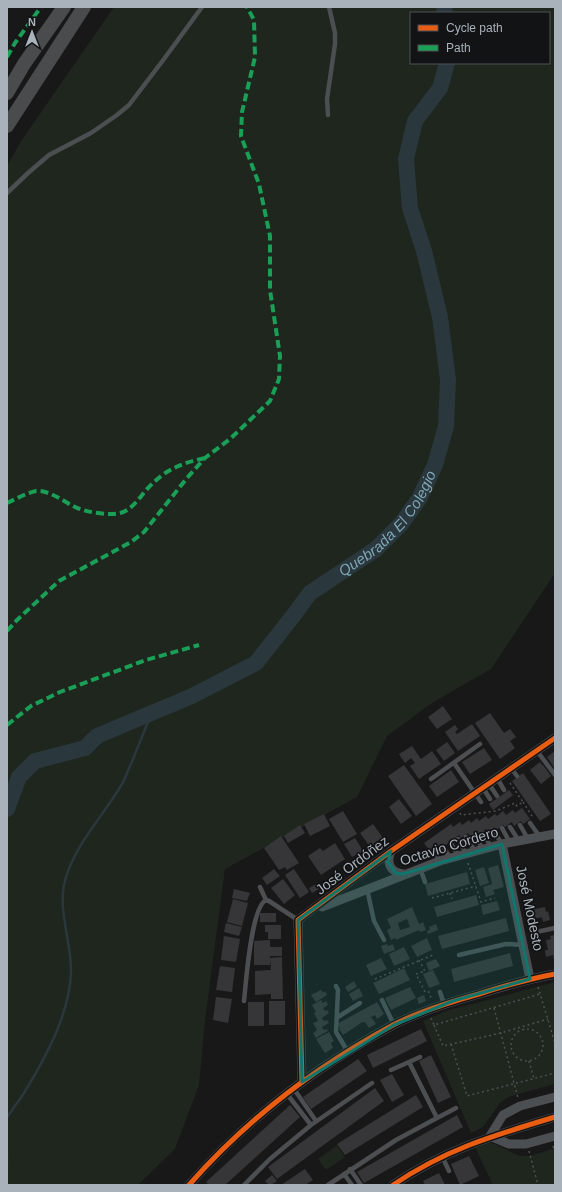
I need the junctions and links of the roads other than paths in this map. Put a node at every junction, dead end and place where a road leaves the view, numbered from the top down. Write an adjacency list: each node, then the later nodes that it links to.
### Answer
1 (64, 7): 5 (main road)
2 (84, 7): 7 (main road)
3 (202, 7): 8 (lane)
4 (329, 7): 6 (lane)
5 (7, 93)
6 (328, 115)
7 (7, 126)
8 (7, 193)
9 (555, 739): 11 (street, José Ordóñez)
10 (480, 744): 12 (lane)
11 (537, 751): 13 (lane); 15 (street, José Ordóñez)
12 (454, 763): 14 (lane); 17 (lane)
13 (555, 775)
14 (431, 779)
15 (489, 783): 16 (lane); 17 (street, José Ordóñez); 18 (lane); 19 (lane)
16 (504, 790)
17 (475, 794): 20 (lane); 36 (street, José Ordóñez)
18 (497, 796)
19 (490, 799)
20 (481, 802)
21 (530, 823): 30 (lane)
22 (520, 825): 31 (lane)
23 (510, 827): 33 (lane)
24 (502, 828): 33 (lane)
25 (493, 830): 33 (lane)
26 (483, 833): 38 (lane)
27 (555, 834): 30 (street, Octavio Cordero)
28 (474, 835): 38 (lane)
29 (466, 837): 38 (lane)
30 (540, 837): 31 (street, Octavio Cordero)
31 (528, 839): 33 (street, Octavio Cordero)
32 (458, 840): 38 (lane)
33 (510, 842): 38 (street, Octavio Cordero); 51 (street, José Modesto)
34 (451, 844): 38 (lane)
35 (444, 848): 38 (lane)
36 (391, 851): 41 (street); 46 (street, José Ordóñez)
37 (434, 851): 39 (lane)
38 (470, 854): 39 (street, Octavio Cordero)
39 (440, 861): 40 (street, Octavio Cordero)
40 (420, 868): 41 (street, Octavio Cordero); 42 (lane)
41 (403, 874): 44 (street, Octavio Cordero)
42 (425, 882)
43 (260, 887): 45 (lane)
44 (367, 888): 46 (street, Octavio Cordero); 49 (lane)
45 (266, 900): 47 (lane); 58 (lane)
46 (310, 912): 47 (street, José Ordóñez)
47 (298, 920): 67 (street)
48 (555, 928): 50 (lane)
49 (384, 940)
50 (534, 944)
51 (523, 945): 52 (lane); 54 (street, José Modesto)
52 (459, 956)
53 (555, 974): 54 (street)
54 (533, 978): 60 (street)
55 (336, 986): 61 (lane)
56 (440, 992): 60 (lane)
57 (382, 1000): 62 (lane)
58 (244, 1001)
59 (360, 1003): 61 (lane)
60 (436, 1007): 62 (street)
61 (338, 1017): 63 (lane)
62 (394, 1025): 63 (street)
63 (348, 1052): 67 (street)
64 (420, 1057): 65 (lane)
65 (409, 1062): 66 (lane); 73 (lane)
66 (391, 1070)
67 (302, 1082): 69 (street)
68 (372, 1083): 74 (lane)
69 (290, 1091): 74 (lane); 75 (lane); 82 (street)
70 (555, 1097): 76 (street)
71 (456, 1108): 73 (lane)
72 (555, 1117): 76 (street)
73 (437, 1118): 79 (lane)
74 (316, 1120): 75 (lane)
75 (311, 1125): 83 (lane)
76 (490, 1136): 77 (street); 78 (street)
77 (555, 1136)
78 (442, 1156): 80 (lane); 87 (street)
79 (350, 1169): 81 (lane); 86 (lane)
80 (449, 1171)
81 (344, 1174): 84 (lane); 85 (lane)
82 (189, 1185)
83 (244, 1185)
84 (328, 1185)
85 (352, 1185)
86 (361, 1185)
87 (393, 1185)

